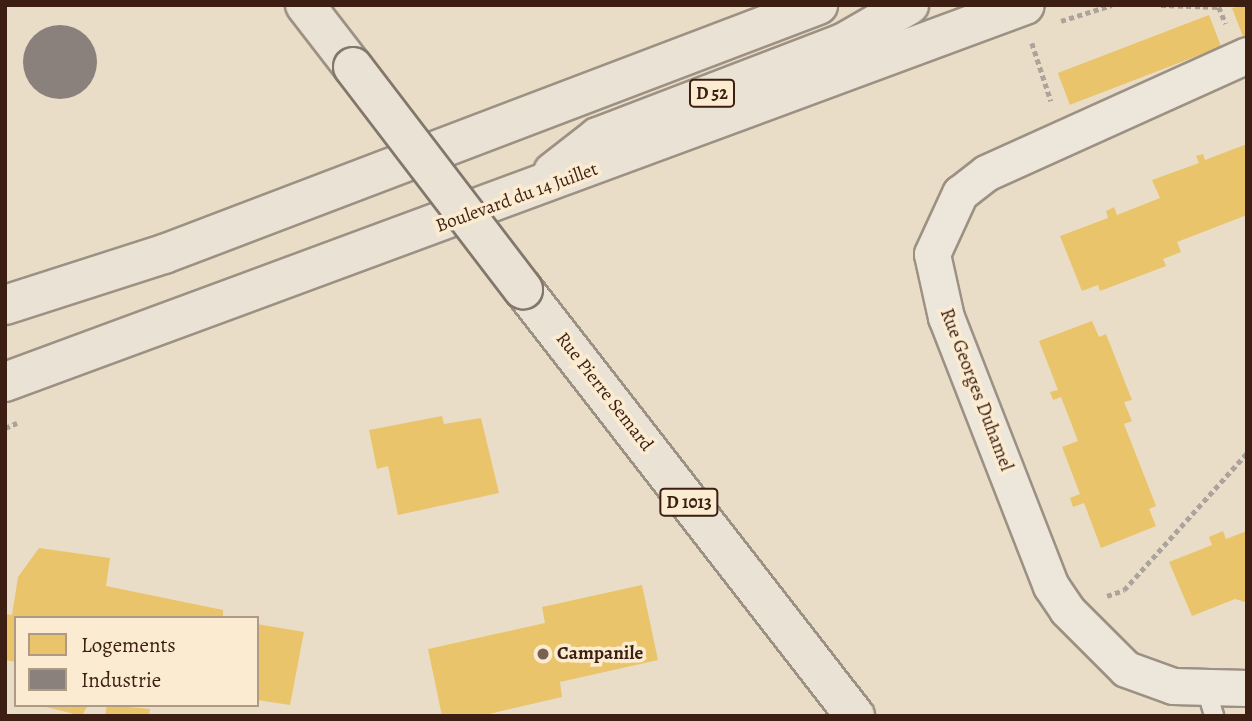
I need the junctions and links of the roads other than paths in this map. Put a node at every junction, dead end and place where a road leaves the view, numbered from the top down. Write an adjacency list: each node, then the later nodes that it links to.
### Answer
1 (305, 5): 11 (main road, Rue Pierre Semard / D 1013, bridge)
2 (818, 5): 7 (main road)
3 (909, 5): 6 (main road, D 52)
4 (1027, 19): 6 (main road, Boulevard du 14 Juillet)
5 (1243, 57): 10 (street, Rue Georges Duhamel)
6 (524, 195): 8 (main road, Boulevard du 14 Juillet)
7 (5, 305)
8 (5, 383)
9 (1247, 688): 10 (street, Rue Georges Duhamel)
10 (1210, 702)
11 (855, 716)

